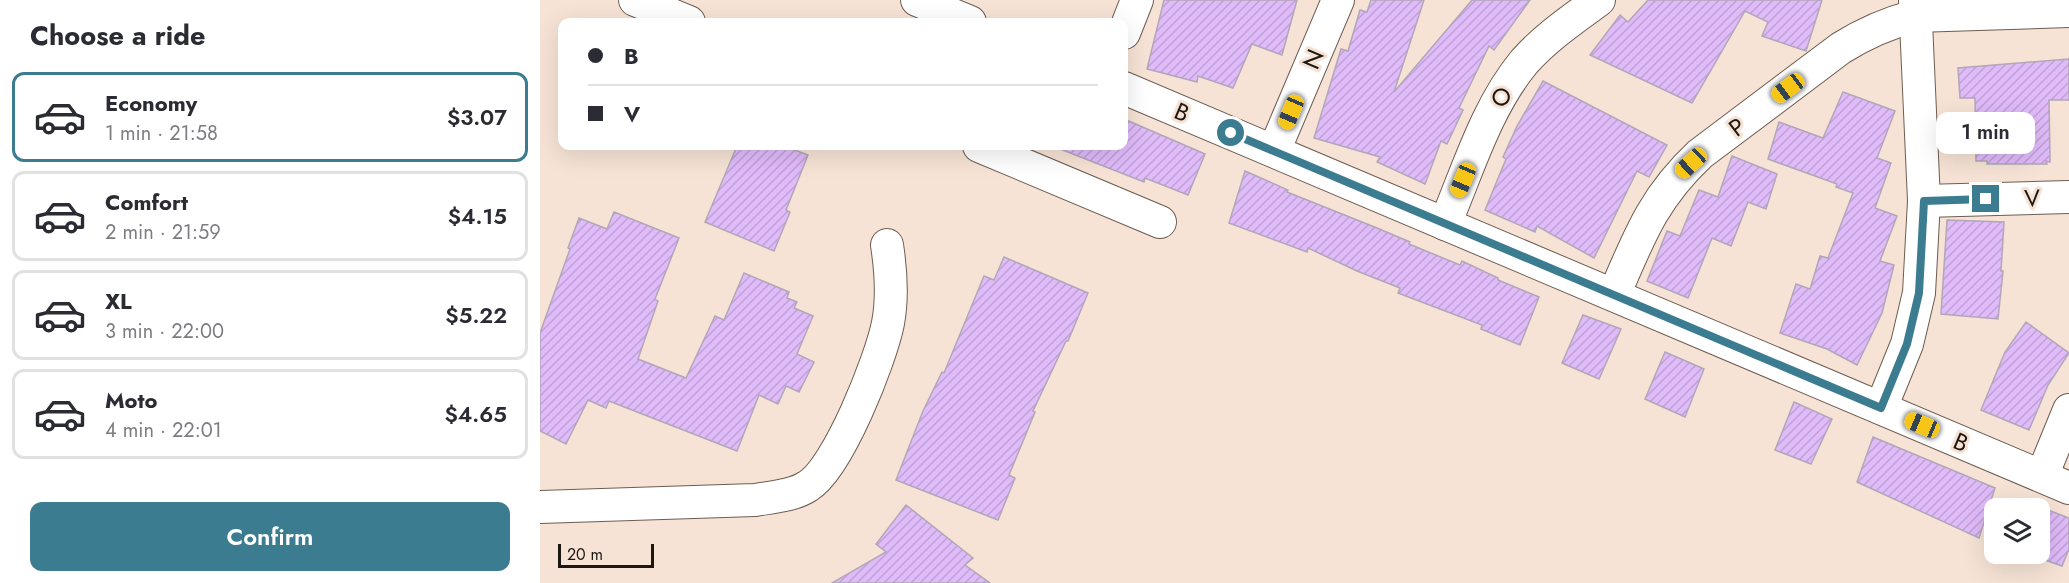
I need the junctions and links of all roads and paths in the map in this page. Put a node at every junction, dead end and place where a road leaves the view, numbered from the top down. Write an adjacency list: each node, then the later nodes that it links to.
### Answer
1 (635, 0): 8 (street)
2 (1137, 0): 10 (street)
3 (1338, 0): 13 (street, N)
4 (1599, 0): 17 (street, O)
5 (929, 2): 9 (street)
6 (1915, 8): 7 (street, P); 15 (street); 19 (street, P)
7 (2069, 11)
8 (678, 18)
9 (962, 18)
10 (1128, 23)
11 (1128, 90): 13 (street, B)
12 (989, 150): 16 (street)
13 (1274, 151): 17 (street, B)
14 (2069, 197): 15 (street, V)
15 (1924, 201): 20 (street)
16 (1161, 222)
17 (1445, 224): 19 (street, B)
18 (887, 245): 23 (street)
19 (1614, 295): 20 (street, B)
20 (1881, 408): 22 (street, B)
21 (2069, 410): 22 (street)
22 (2055, 482)
23 (540, 507)

